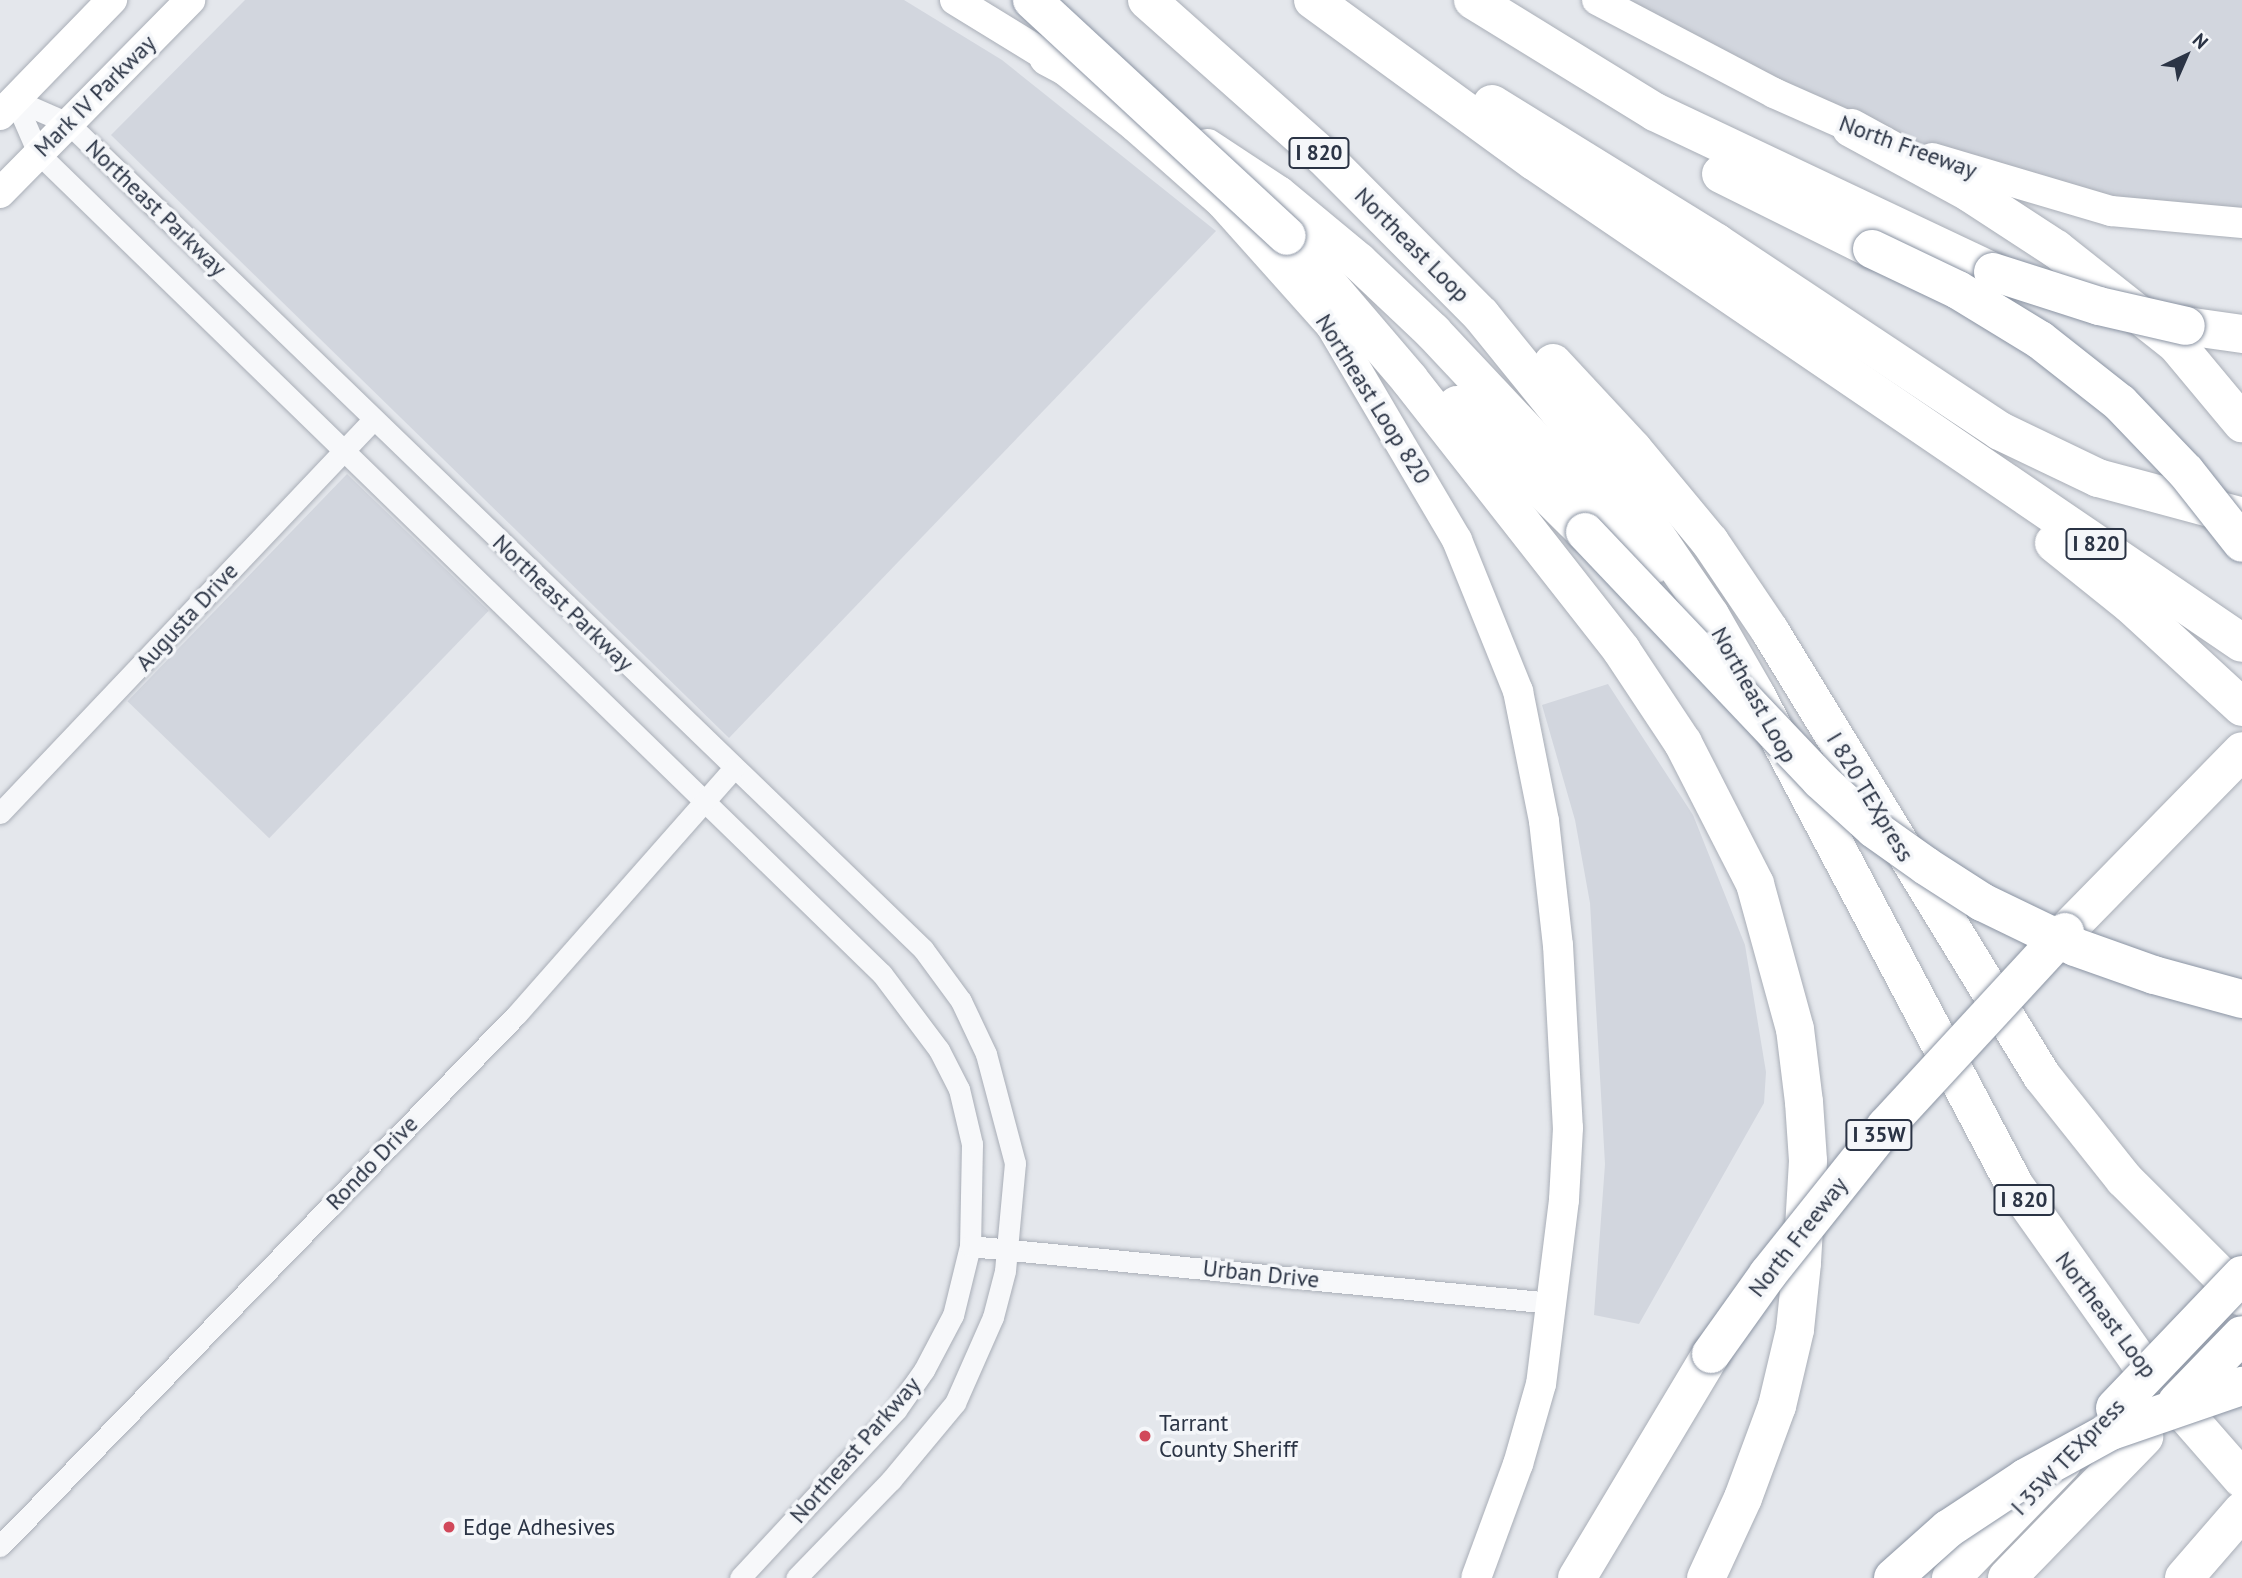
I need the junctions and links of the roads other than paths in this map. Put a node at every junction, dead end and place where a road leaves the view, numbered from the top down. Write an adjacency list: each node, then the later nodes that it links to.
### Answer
1 (112, 0): 11 (main road)
2 (190, 0): 12 (main road, Mark IV Parkway)
3 (955, 0): 10 (main road, Northeast Loop 820)
4 (1032, 0): 17 (highway, bridge)
5 (1147, 0): 18 (highway, Northeast Loop / I 820)
6 (1314, 0): 22 (highway, I 820); 24 (highway)
7 (1458, 0): 25 (highway, bridge)
8 (1472, 0): 19 (highway, bridge)
9 (1597, 0): 13 (main road, North Freeway)
10 (1048, 57): 27 (highway); 38 (main road, Northeast Loop 820)
11 (7, 108): 12 (street, Northeast Parkway); 14 (street, Northeast Parkway)
12 (68, 123): 14 (main road, Mark IV Parkway); 20 (street, Northeast Parkway)
13 (1851, 128): 16 (main road, North Freeway); 21 (highway)
14 (38, 153): 15 (main road, Mark IV Parkway); 23 (street, Northeast Parkway)
15 (0, 193)
16 (2242, 223)
17 (1287, 236): 33 (highway, bridge); 48 (highway)
18 (1481, 315): 27 (highway, Northeast Loop / I 820); 37 (highway, I 820 TEXpress)
19 (2242, 334)
20 (373, 420): 23 (street, Augusta Drive); 30 (street, Northeast Parkway)
21 (2242, 423)
22 (1950, 445): 26 (highway, I 820); 28 (highway)
23 (345, 450): 31 (street, Northeast Parkway); 32 (street, Augusta Drive)
24 (2242, 516)
25 (2242, 543)
26 (2242, 643)
27 (1756, 695): 41 (highway, Northeast Loop / I 820)
28 (2242, 708)
29 (2242, 751): 47 (highway, North Freeway / I 35W, bridge)
30 (733, 769): 31 (street, Rondo Drive); 35 (street, Northeast Parkway)
31 (705, 797): 34 (street, Northeast Parkway); 43 (street, Rondo Drive)
32 (0, 813)
33 (2242, 999)
34 (970, 1246): 35 (street, Urban Drive); 44 (street, Northeast Parkway)
35 (1008, 1249): 38 (street, Urban Drive); 45 (street, Northeast Parkway)
36 (2242, 1275): 50 (highway, I 35W TEXpress, bridge)
37 (2242, 1297)
38 (1551, 1303): 46 (main road)
39 (2242, 1335): 51 (highway, I 35W TEXpress, bridge)
40 (2242, 1386): 49 (highway, bridge)
41 (2242, 1479)
42 (2242, 1511): 52 (highway)
43 (0, 1546)
44 (740, 1578)
45 (796, 1578)
46 (1476, 1578)
47 (1577, 1578)
48 (1706, 1578)
49 (1893, 1578)
50 (1951, 1578)
51 (2007, 1578)
52 (2184, 1578)

